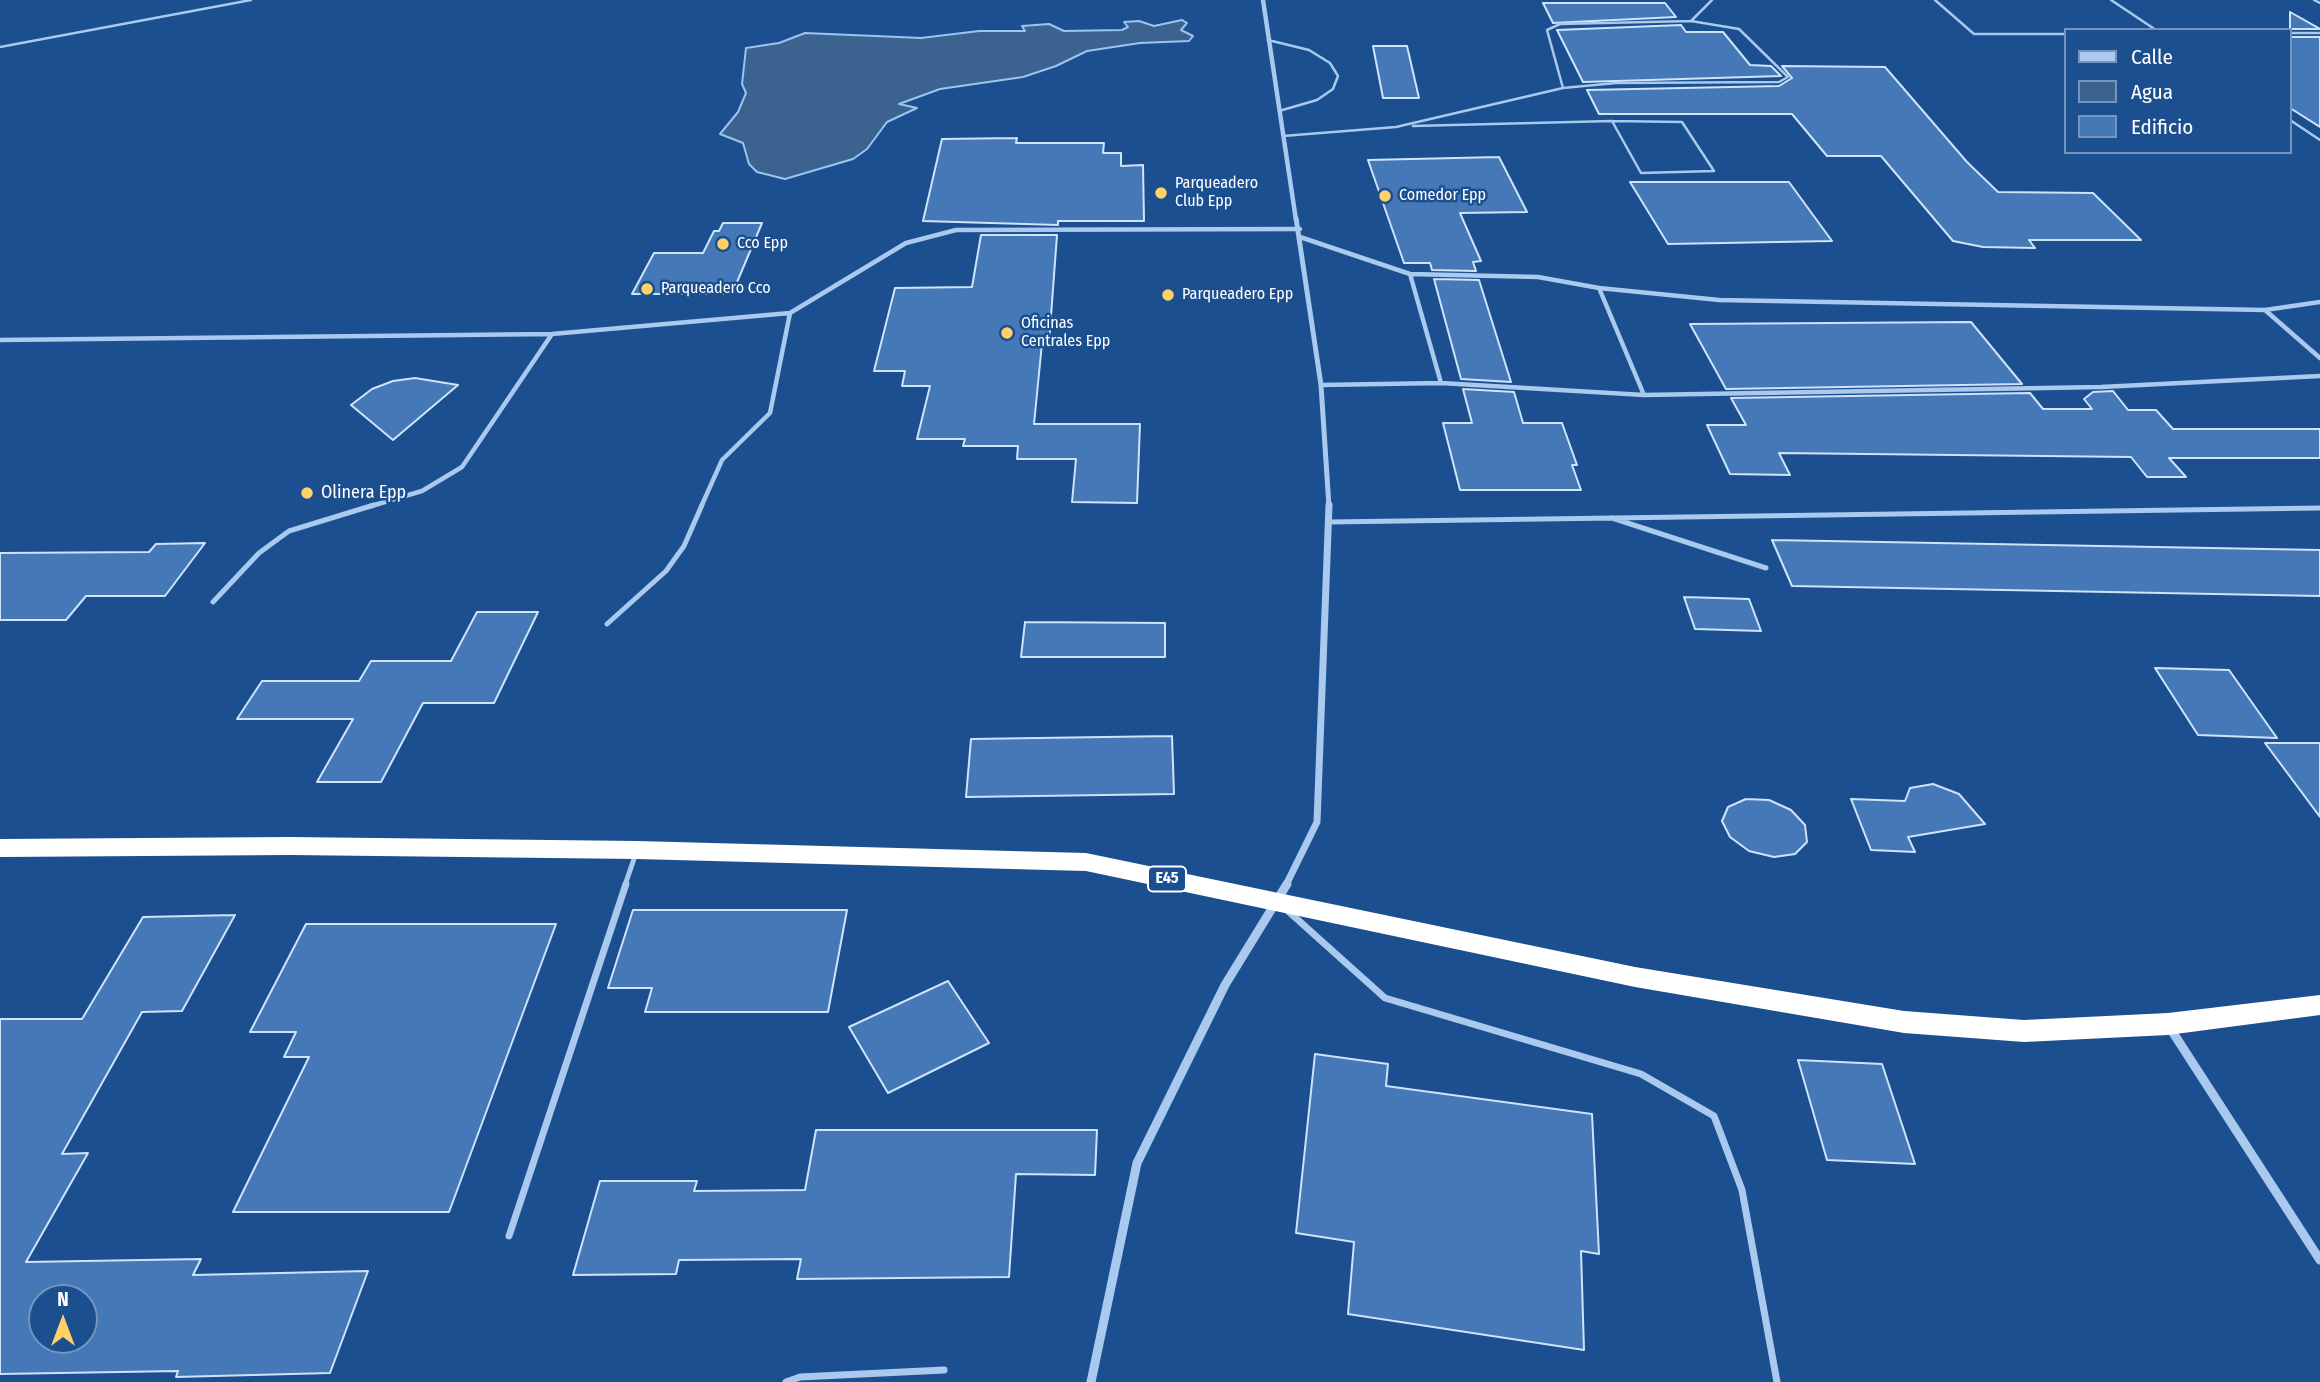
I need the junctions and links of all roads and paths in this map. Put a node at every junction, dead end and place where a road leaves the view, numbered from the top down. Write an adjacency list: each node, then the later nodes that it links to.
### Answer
1 (251, 0): 14 (lane)
2 (1263, 0): 13 (street)
3 (1712, 0): 8 (lane)
4 (1935, 0): 12 (lane)
5 (2112, 0): 9 (lane)
6 (2314, 0): 7 (lane)
7 (2320, 3)
8 (1691, 21): 15 (lane); 15 (lane)
9 (2153, 28)
10 (2292, 33): 11 (lane)
11 (2320, 33)
12 (2064, 34)
13 (1268, 40): 16 (street); 16 (lane)
14 (0, 47)
15 (1563, 88): 19 (lane)
16 (1279, 111): 20 (street)
17 (1612, 121): 17 (lane); 19 (lane)
18 (2292, 121): 21 (lane)
19 (1396, 127): 20 (lane)
20 (1283, 136): 22 (street)
21 (2320, 140)
22 (1300, 233): 23 (lane); 27 (lane); 33 (street)
23 (1409, 274): 24 (lane); 32 (lane)
24 (1599, 288): 26 (lane); 34 (lane)
25 (2320, 302): 26 (lane)
26 (2265, 310): 30 (lane)
27 (790, 313): 28 (lane); 40 (lane)
28 (552, 334): 29 (lane); 39 (lane)
29 (0, 340)
30 (2320, 358)
31 (2320, 376): 34 (lane)
32 (1441, 383): 33 (lane); 34 (lane)
33 (1321, 385): 37 (street)
34 (1644, 395)
35 (2320, 508): 36 (lane)
36 (1606, 516): 37 (lane); 38 (lane)
37 (1330, 522): 43 (street)
38 (1766, 568)
39 (212, 602)
40 (607, 624)
41 (0, 848): 42 (highway, E45)
42 (636, 850): 43 (highway, E45); 46 (lane)
43 (1278, 902): 45 (highway, E45); 50 (street); 51 (lane)
44 (2320, 1005): 45 (highway, E45)
45 (2168, 1024): 47 (street)
46 (509, 1236)
47 (2320, 1260)
48 (944, 1370): 49 (lane)
49 (786, 1382)
50 (1091, 1382)
51 (1777, 1382)

